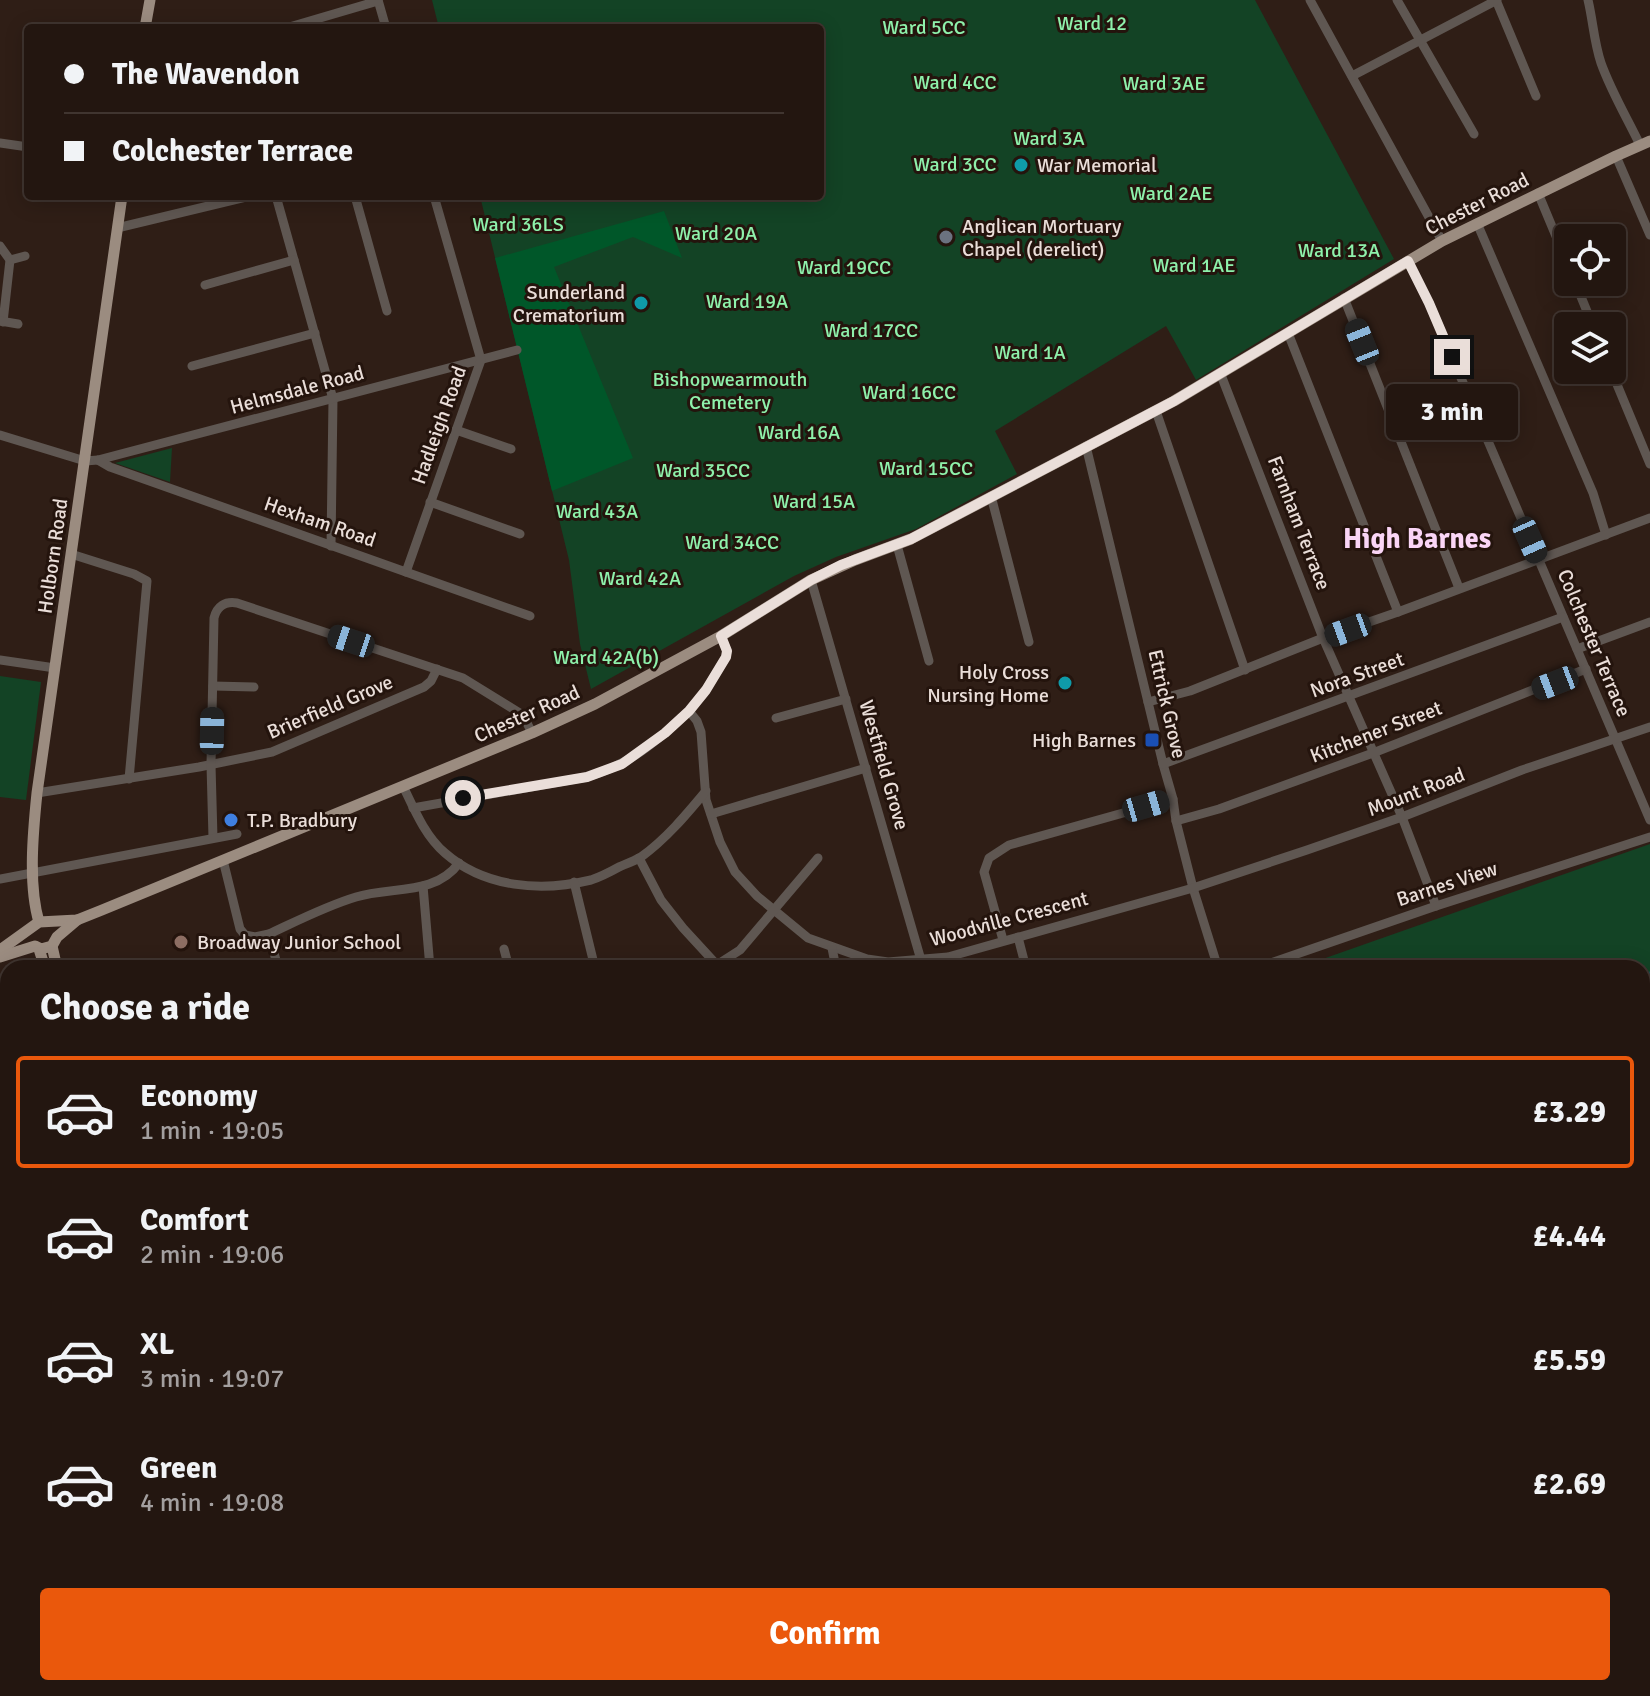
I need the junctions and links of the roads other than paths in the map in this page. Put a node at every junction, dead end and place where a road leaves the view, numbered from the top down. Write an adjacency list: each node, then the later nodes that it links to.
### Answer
1 (150, 0): 7 (main road)
2 (1310, 0): 11 (street)
3 (1397, 0): 10 (street)
4 (1496, 0): 10 (street); 12 (street)
5 (1588, 0): 15 (street)
6 (378, 1): 8 (street); 9 (street)
7 (146, 24)
8 (300, 24)
9 (385, 24)
10 (1419, 40): 11 (street); 13 (street)
11 (1352, 76): 28 (street)
12 (1536, 96)
13 (1474, 134)
14 (0, 143): 16 (street)
15 (1645, 143): 17 (main road, Chester Road)
16 (24, 146)
17 (1616, 156): 18 (main road, Chester Road); 27 (street)
18 (1538, 193): 24 (main road, Chester Road); 26 (street)
19 (121, 200): 25 (main road, Holborn Road)
20 (233, 200): 25 (street)
21 (277, 200): 32 (street)
22 (356, 200): 36 (street)
23 (435, 200): 42 (street, Hadleigh Road)
24 (1477, 223): 28 (main road, Chester Road); 59 (street)
25 (117, 228): 53 (main road, Holborn Road)
26 (1554, 231)
27 (1650, 235)
28 (1442, 241): 33 (main road, Chester Road)
29 (0, 246): 31 (street)
30 (25, 256): 31 (street)
31 (10, 260): 37 (street)
32 (294, 260): 34 (street); 39 (street)
33 (1408, 261): 35 (main road, Chester Road); 63 (street, Colchester Terrace)
34 (205, 285)
35 (1344, 298): 40 (main road, Chester Road); 66 (street)
36 (387, 311)
37 (2, 322): 38 (street)
38 (18, 324)
39 (315, 333): 43 (street); 46 (street)
40 (1288, 333): 44 (main road, Chester Road); 67 (street)
41 (517, 350): 42 (street, Helmsdale Road)
42 (481, 360): 46 (street, Helmsdale Road); 48 (street, Hadleigh Road)
43 (192, 366)
44 (1221, 375): 47 (main road, Chester Road); 72 (street, Farnham Terrace)
45 (1617, 384): 54 (street)
46 (333, 399): 52 (street, Helmsdale Road); 61 (street)
47 (1156, 411): 50 (main road, Chester Road); 80 (street)
48 (456, 430): 51 (street); 56 (street, Hadleigh Road)
49 (0, 435): 53 (street)
50 (1086, 446): 55 (main road, Chester Road); 85 (street, Ettrick Grove)
51 (511, 449)
52 (98, 460): 53 (street, Helmsdale Road); 61 (street, Hexham Road)
53 (85, 461): 62 (main road, Holborn Road)
54 (1650, 464)
55 (991, 496): 60 (main road, Chester Road); 73 (street)
56 (430, 502): 58 (street); 64 (street, Hadleigh Road)
57 (1650, 518): 59 (street)
58 (520, 534)
59 (1606, 535): 63 (street)
60 (897, 545): 65 (main road, Chester Road); 76 (street)
61 (331, 546): 64 (street, Hexham Road)
62 (71, 554): 77 (main road, Holborn Road); 96 (street)
63 (1539, 560): 66 (street); 69 (street, Colchester Terrace)
64 (406, 572): 68 (street, Hexham Road)
65 (811, 580): 71 (main road, Chester Road); 84 (street, Westfield Grove)
66 (1459, 588): 67 (street)
67 (1398, 612): 72 (street)
68 (530, 616)
69 (1563, 617): 74 (street, Colchester Terrace); 83 (street, Nora Street)
70 (1650, 622): 74 (street)
71 (721, 636): 86 (street); 89 (main road, Chester Road)
72 (1323, 638): 80 (street); 83 (street, Farnham Terrace)
73 (1029, 642)
74 (1577, 649): 79 (street, Colchester Terrace)
75 (0, 660): 77 (street)
76 (929, 661)
77 (55, 668): 100 (main road, Holborn Road)
78 (437, 669): 81 (street); 89 (street); 92 (street, Brierfield Grove)
79 (1586, 669): 90 (street, Colchester Terrace); 91 (street, Kitchener Street)
80 (1245, 670): 85 (street)
81 (213, 686): 82 (street); 92 (street)
82 (254, 687)
83 (1349, 697): 91 (street, Farnham Terrace); 93 (street, Nora Street)
84 (846, 699): 87 (street); 95 (street, Westfield Grove)
85 (1148, 702): 93 (street, Ettrick Grove)
86 (689, 711): 99 (street, Woodville Crescent); 102 (street)
87 (776, 718)
88 (1650, 727): 90 (street, Mount Road)
89 (532, 733): 98 (main road, Chester Road)
90 (1616, 739): 104 (street, Mount Road); 105 (street, Colchester Terrace)
91 (1373, 753): 104 (street, Farnham Terrace); 106 (street, Kitchener Street)
92 (216, 764): 94 (street, Brierfield Grove); 97 (street)
93 (1163, 764): 101 (street, Ettrick Grove)
94 (199, 767): 96 (street, Brierfield Grove); 97 (street)
95 (866, 768): 103 (street); 142 (street, Westfield Grove)
96 (129, 779): 100 (street, Brierfield Grove)
97 (212, 783): 109 (street)
98 (403, 786): 102 (street); 112 (main road, Chester Road)
99 (706, 791): 103 (street, Woodville Crescent); 110 (street)
100 (37, 793): 114 (main road, Holborn Road)
101 (1173, 799): 106 (street, Ettrick Grove); 125 (street)
102 (413, 808): 113 (street)
103 (711, 814): 120 (street, Woodville Crescent)
104 (1402, 817): 118 (street, Mount Road); 119 (street, Farnham Terrace)
105 (1650, 820)
106 (1176, 821): 118 (street, Ettrick Grove)
107 (237, 834): 109 (street)
108 (1650, 837): 119 (street, Barnes View)
109 (213, 838): 114 (street)
110 (639, 858): 116 (street); 138 (street)
111 (818, 858): 120 (street)
112 (223, 860): 121 (main road, Chester Road); 123 (street)
113 (459, 863): 116 (street); 117 (street)
114 (34, 873): 115 (street); 122 (main road, Holborn Road)
115 (0, 879)
116 (574, 882): 137 (street)
117 (423, 886): 123 (street); 135 (street)
118 (1193, 888): 124 (street, Woodville Crescent); 144 (street, Ettrick Grove)
119 (1436, 906): 145 (street, Barnes View)
120 (773, 910): 128 (street, Woodville Crescent); 139 (street)
121 (77, 920): 122 (main road, Chester Road); 126 (main road, Chester Road)
122 (40, 924): 126 (main road); 127 (main road); 130 (main road)
123 (269, 934): 134 (street)
124 (1018, 937): 125 (street, Woodville Crescent); 143 (street)
125 (1003, 940): 142 (street, Woodville Crescent)
126 (55, 942): 127 (main road); 133 (main road)
127 (37, 948): 131 (main road); 132 (main road)
128 (832, 948): 140 (street); 141 (street, Woodville Crescent)
129 (504, 949): 136 (street)
130 (0, 950)
131 (0, 957)
132 (42, 960)
133 (56, 960)
134 (276, 960)
135 (429, 960)
136 (507, 960)
137 (593, 960)
138 (708, 960)
139 (725, 960)
140 (834, 960)
141 (874, 960)
142 (921, 960)
143 (1024, 960)
144 (1216, 960)
145 (1279, 960)

